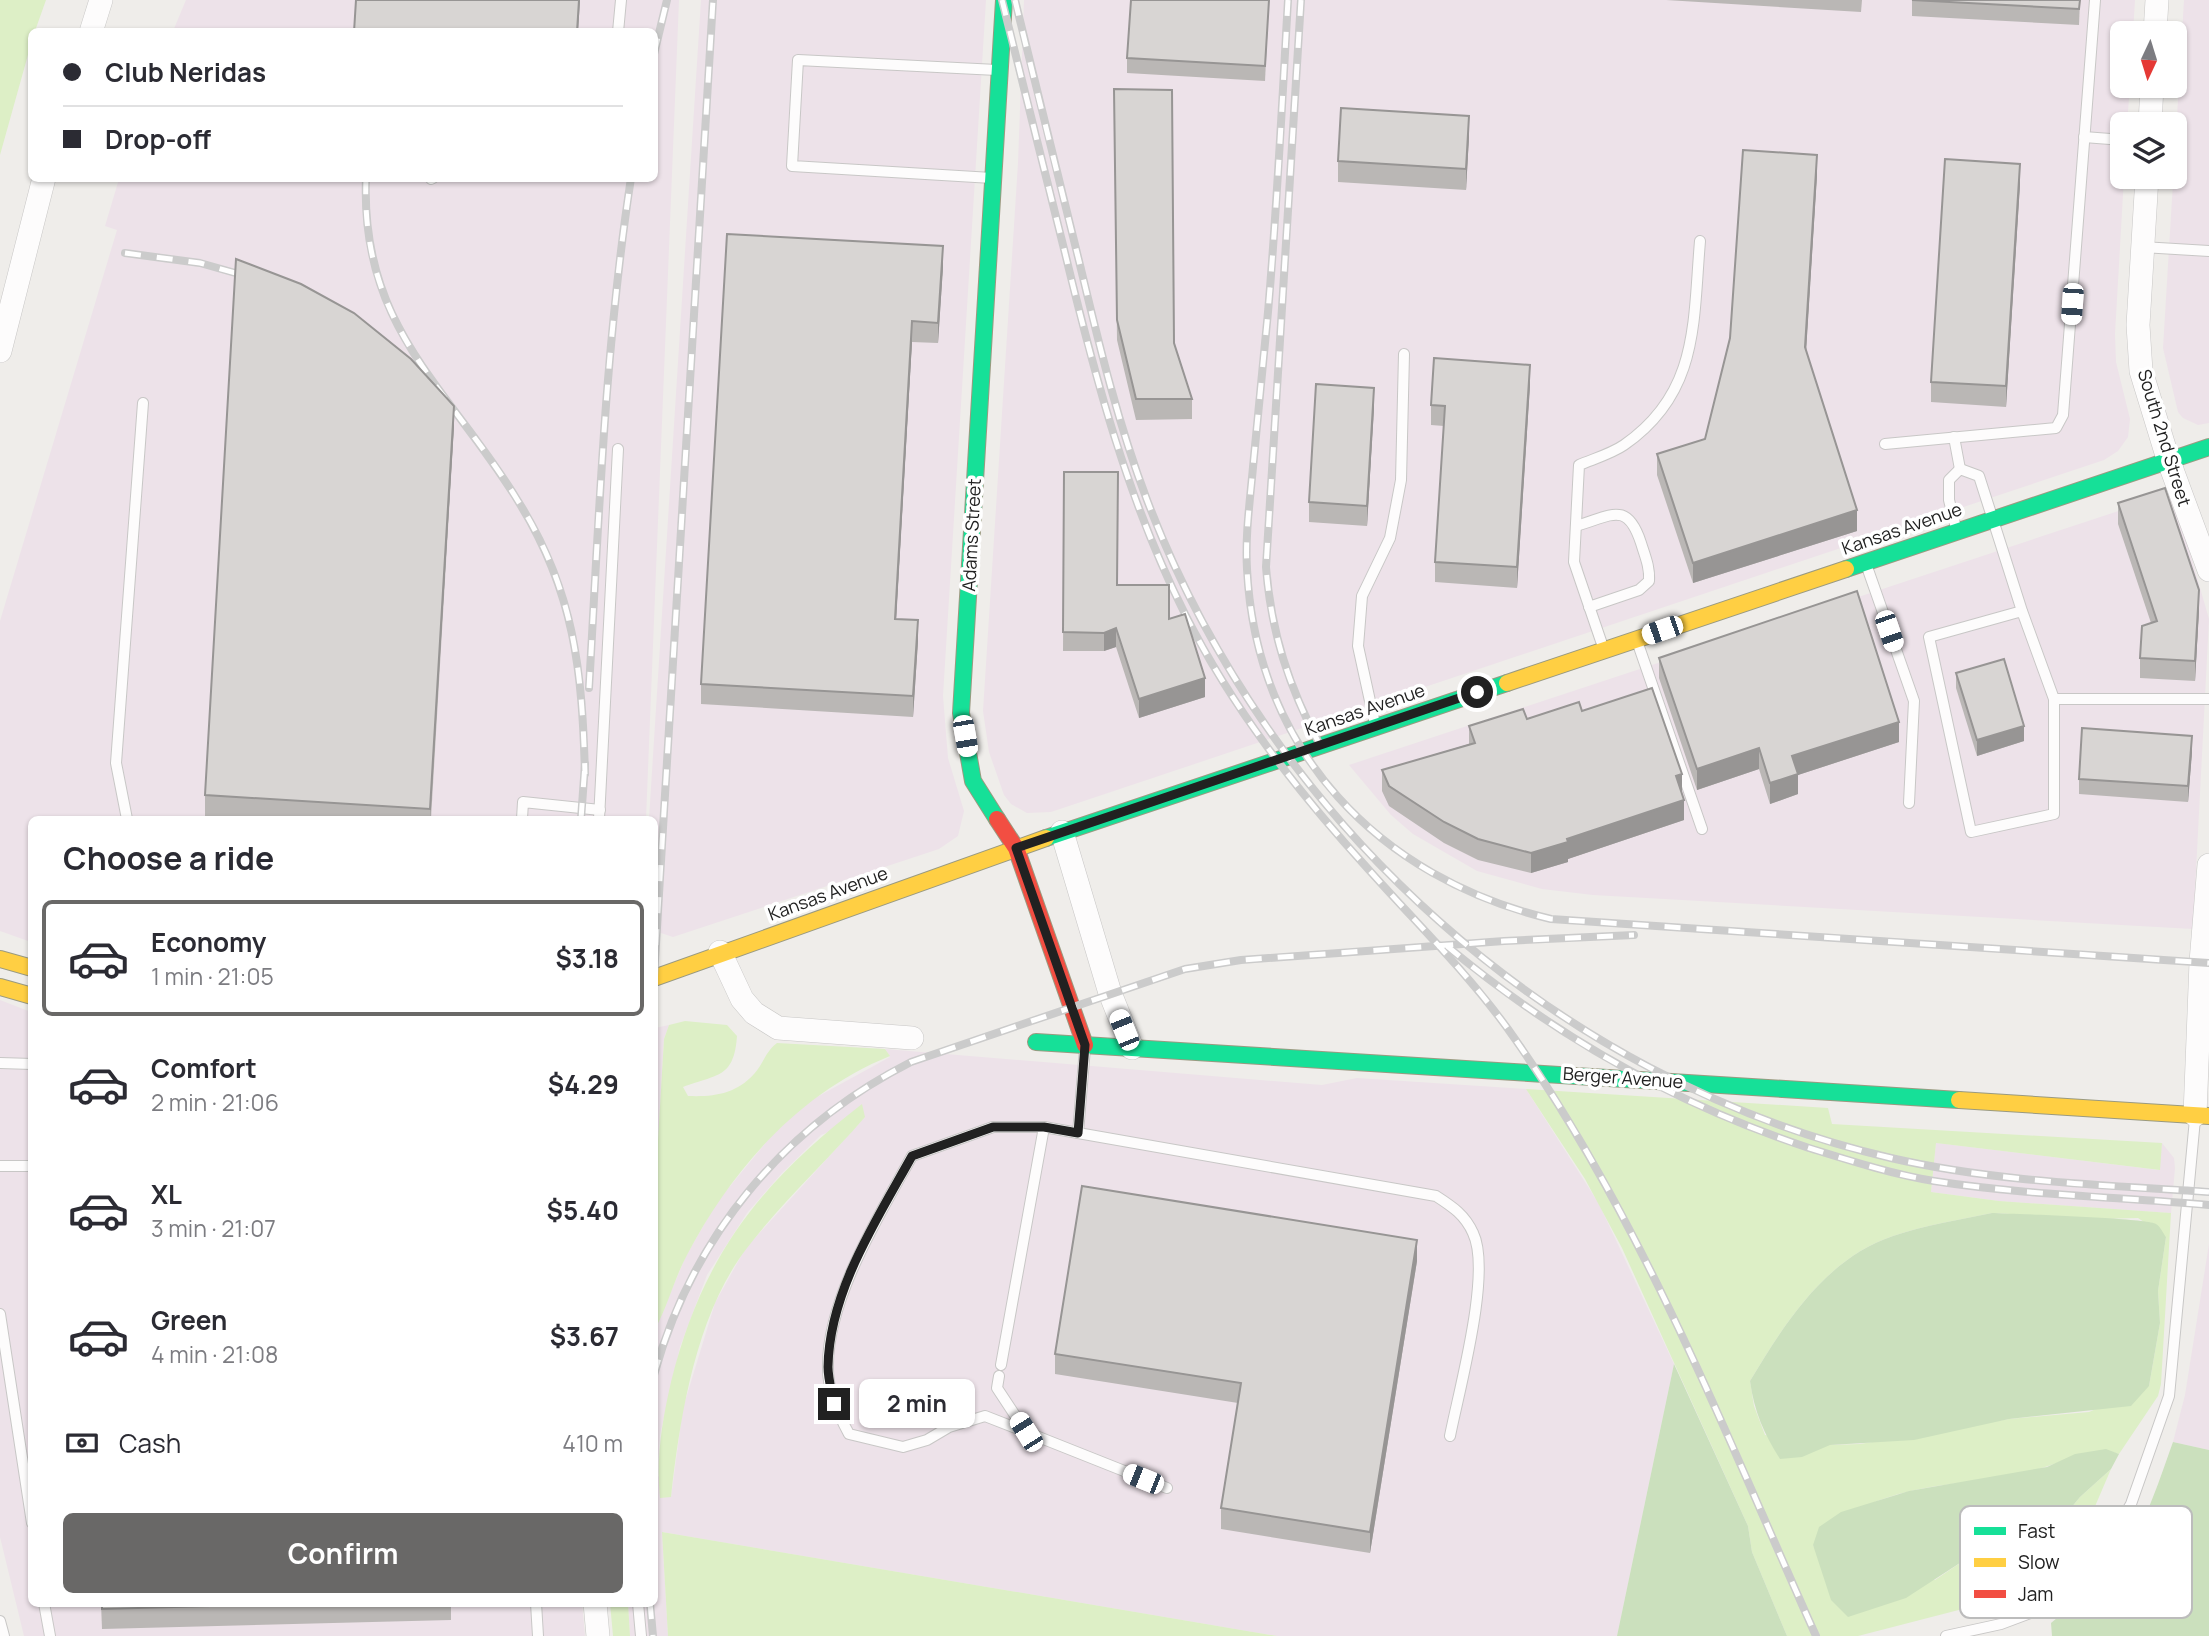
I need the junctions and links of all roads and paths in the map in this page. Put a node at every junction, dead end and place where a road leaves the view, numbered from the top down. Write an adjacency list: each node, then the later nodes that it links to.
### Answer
1 (101, 0): 7 (street)
2 (621, 0): 8 (lane)
3 (1004, 0): 9 (street, Adams Street)
4 (2095, 0): 10 (lane)
5 (2157, 0): 6 (street)
6 (2156, 21)
7 (92, 28)
8 (618, 28)
9 (999, 70): 12 (street, Adams Street); 12 (lane)
10 (2084, 137): 11 (lane); 21 (lane)
11 (2110, 140)
12 (993, 178): 45 (street, Adams Street)
13 (43, 182): 18 (street)
14 (2146, 189): 16 (street, South 2nd Street)
15 (1700, 242): 28 (lane)
16 (2142, 247): 17 (lane); 25 (street, South 2nd Street)
17 (2209, 251)
18 (0, 351)
19 (1404, 354): 38 (lane)
20 (143, 403): 41 (lane)
21 (1954, 437): 22 (lane); 26 (lane)
22 (1885, 444)
23 (2209, 447): 25 (street, Kansas Avenue)
24 (618, 449): 40 (lane)
25 (2168, 459): 27 (street, Kansas Avenue); 31 (street, South 2nd Street)
26 (1960, 469): 27 (lane); 29 (lane)
27 (1994, 519): 29 (street, Kansas Avenue); 33 (lane)
28 (1576, 526): 32 (lane); 32 (lane)
29 (1957, 531): 30 (street, Kansas Avenue)
30 (1865, 562): 34 (street, Kansas Avenue); 39 (lane)
31 (2209, 570)
32 (1589, 607): 35 (lane)
33 (2021, 611): 36 (lane); 36 (lane)
34 (1636, 639): 35 (street, Kansas Avenue); 43 (lane)
35 (1604, 650): 38 (street, Kansas Avenue)
36 (2054, 699): 37 (lane)
37 (2209, 699)
38 (1376, 727): 44 (street, Kansas Avenue)
39 (1909, 803)
40 (599, 814): 42 (lane)
41 (126, 816)
42 (522, 816)
43 (1702, 829)
44 (1062, 832): 45 (street, Kansas Avenue); 56 (street)
45 (1016, 848): 47 (street, Kansas Avenue); 55 (street, Adams Street)
46 (2209, 865): 59 (street)
47 (720, 952): 50 (street, Kansas Avenue); 53 (street)
48 (0, 959): 49 (street)
49 (28, 967)
50 (658, 976)
51 (0, 987): 52 (street)
52 (28, 995)
53 (912, 1038)
54 (1036, 1042): 55 (street, Berger Avenue)
55 (1085, 1045): 56 (street, Berger Avenue); 61 (lane)
56 (1132, 1048): 59 (street, Berger Avenue)
57 (0, 1063): 58 (lane)
58 (28, 1064)
59 (2202, 1116): 69 (lane)
60 (1044, 1127): 61 (lane); 65 (lane); 65 (lane)
61 (1078, 1133): 66 (lane)
62 (0, 1166): 63 (lane)
63 (28, 1166)
64 (0, 1314): 68 (lane)
65 (1026, 1432): 67 (lane)
66 (1450, 1436)
67 (1167, 1488)
68 (28, 1497)
69 (2130, 1506)
70 (45, 1607): 77 (lane)
71 (536, 1607): 78 (lane)
72 (594, 1607): 79 (street)
73 (638, 1607): 80 (lane)
74 (2017, 1618): 81 (lane)
75 (0, 1621): 76 (lane)
76 (4, 1636)
77 (50, 1636)
78 (538, 1636)
79 (598, 1636)
80 (641, 1636)
81 (1946, 1636)

